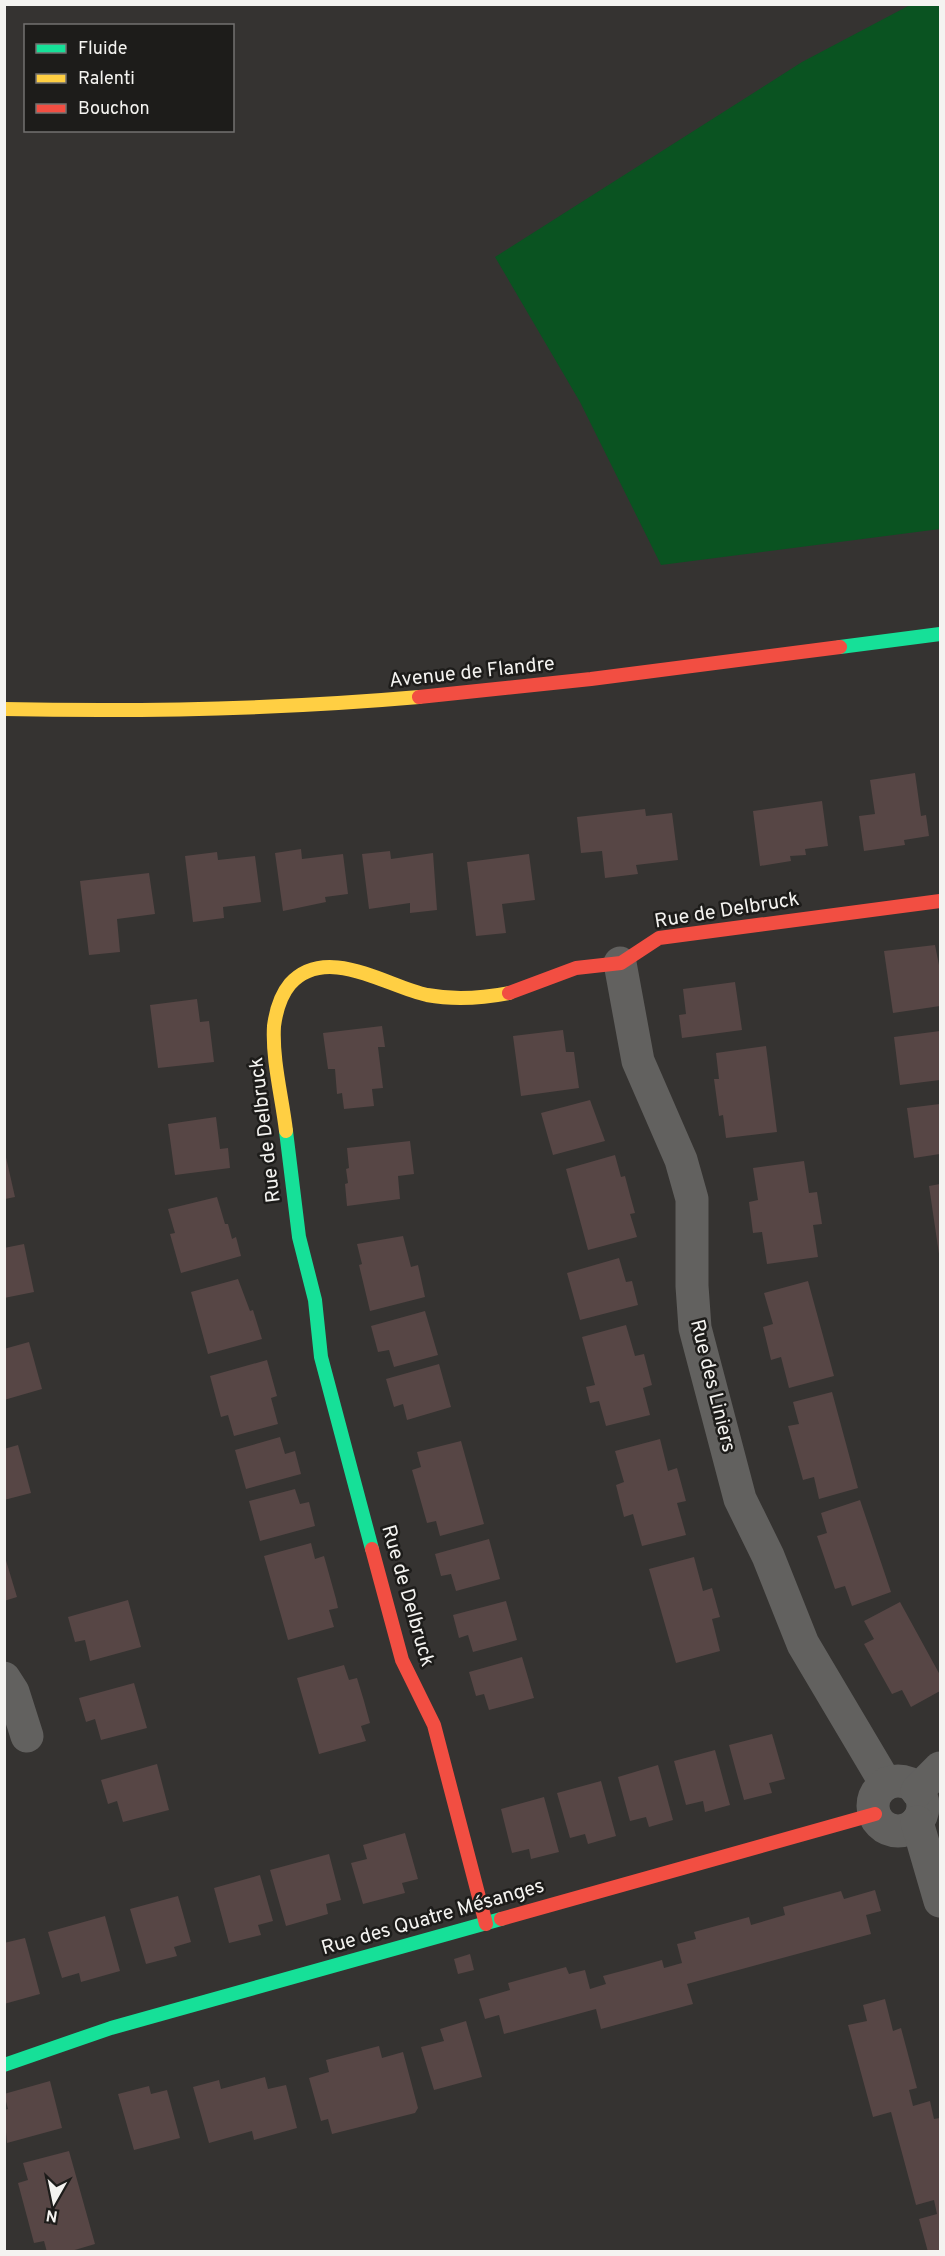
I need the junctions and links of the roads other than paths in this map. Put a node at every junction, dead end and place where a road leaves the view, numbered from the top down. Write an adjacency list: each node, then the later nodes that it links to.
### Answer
1 (940, 634): 2 (street, Avenue de Flandre)
2 (4, 709)
3 (940, 901): 4 (street, Rue de Delbruck)
4 (620, 963): 8 (street, Rue des Liniers); 11 (street, Rue de Delbruck)
5 (4, 1678): 6 (street)
6 (27, 1736)
7 (940, 1768): 8 (street)
8 (907, 1799): 9 (street); 9 (street); 10 (street, Rue des Liniers)
9 (874, 1814): 11 (street, Rue des Quatre Mésanges)
10 (940, 1901)
11 (486, 1924): 12 (street, Rue des Quatre Mésanges)
12 (4, 2065)

